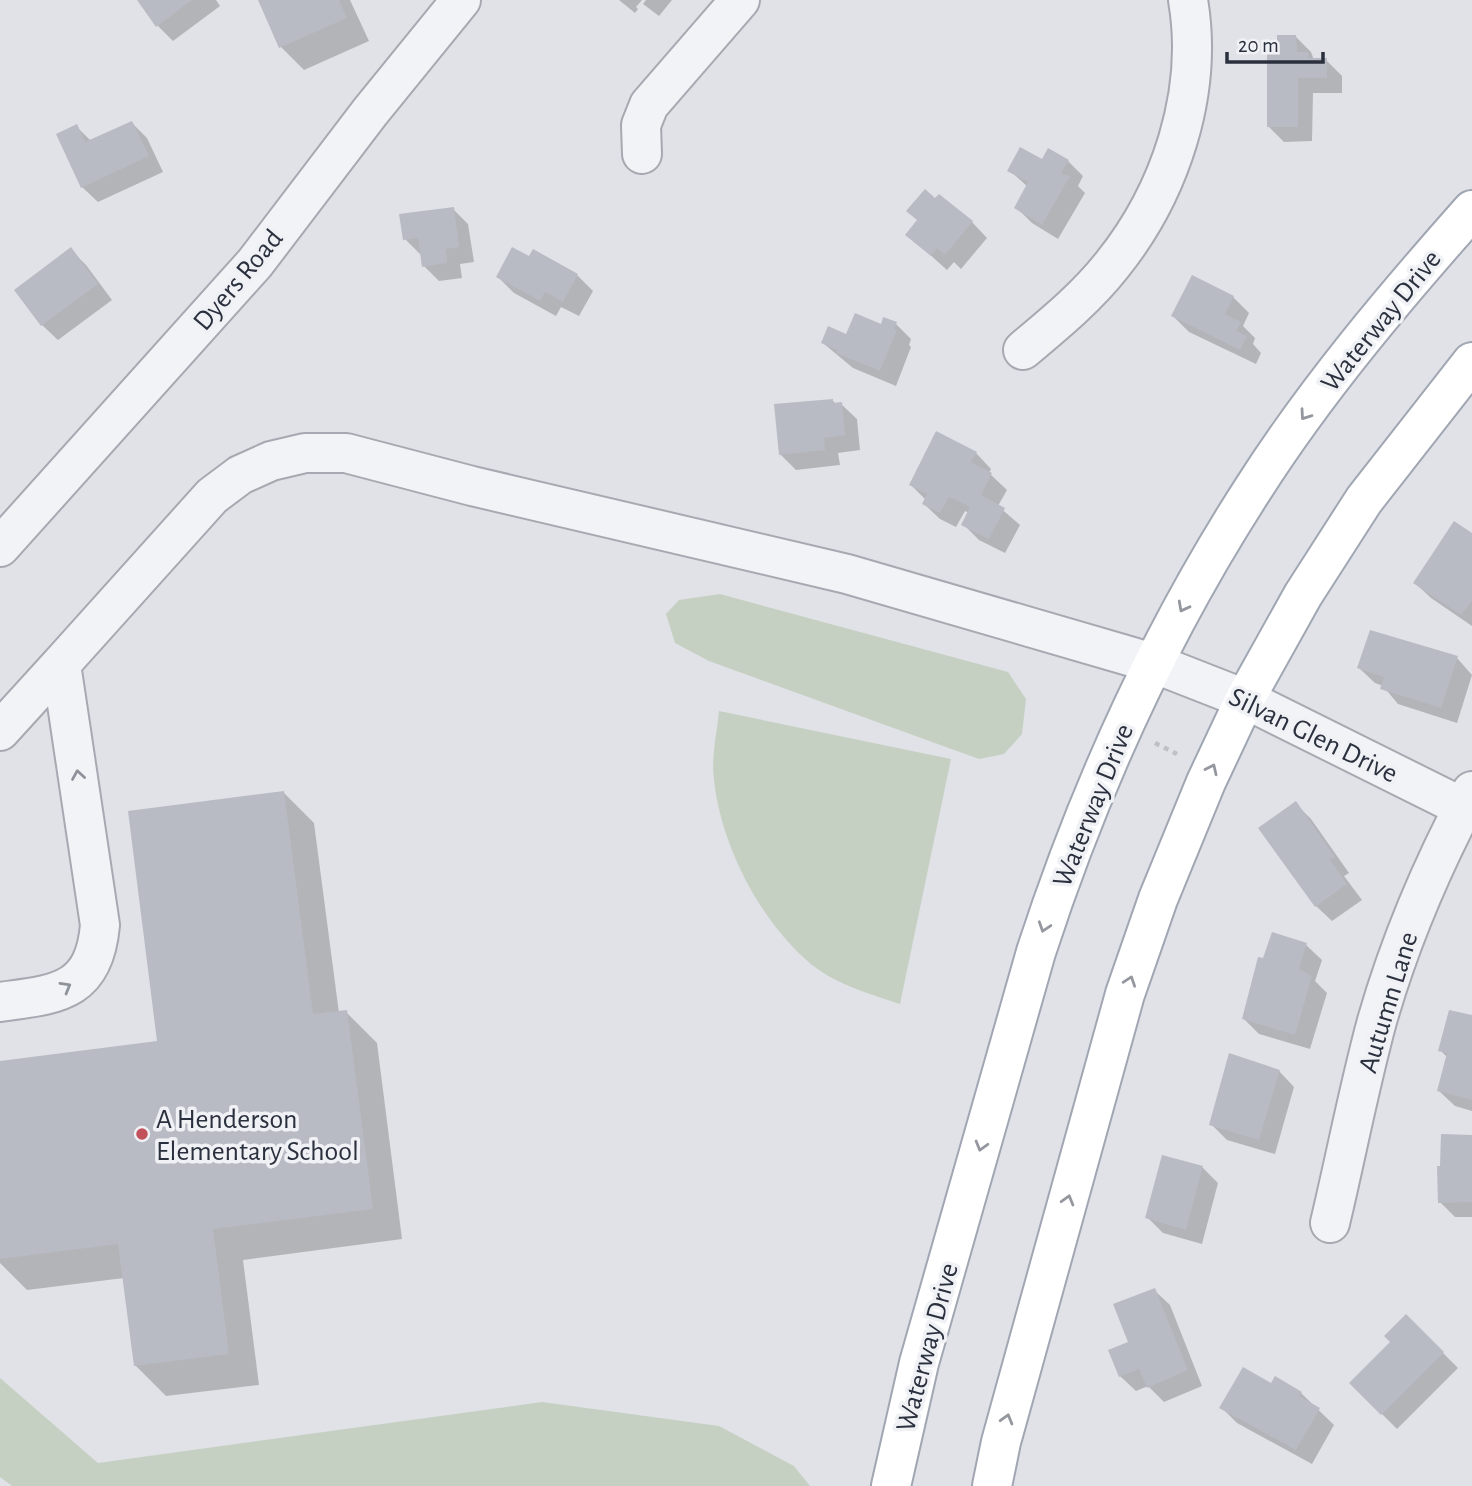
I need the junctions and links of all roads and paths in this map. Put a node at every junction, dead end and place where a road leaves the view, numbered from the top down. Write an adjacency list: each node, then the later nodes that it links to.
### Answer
1 (461, 0): 8 (street, Dyers Road)
2 (740, 0): 4 (street)
3 (1188, 0): 6 (street)
4 (642, 154)
5 (1472, 210): 9 (main road, Waterway Drive, one-way to 9)
6 (1023, 350)
7 (1472, 362): 11 (main road)
8 (0, 547)
9 (1153, 663): 10 (street, Silvan Glen Drive); 11 (street, Silvan Glen Drive); 18 (main road, Waterway Drive, one-way to 18)
10 (61, 664): 12 (street, Silvan Glen Drive); 16 (street, one-way to 10)
11 (1245, 699): 15 (street, Silvan Glen Drive); 19 (main road, one-way to 11)
12 (0, 731)
13 (1148, 740): 14 (path)
14 (1177, 754)
15 (1469, 803): 17 (street, Autumn Lane)
16 (0, 1002)
17 (1330, 1223)
18 (891, 1486)
19 (992, 1486)

